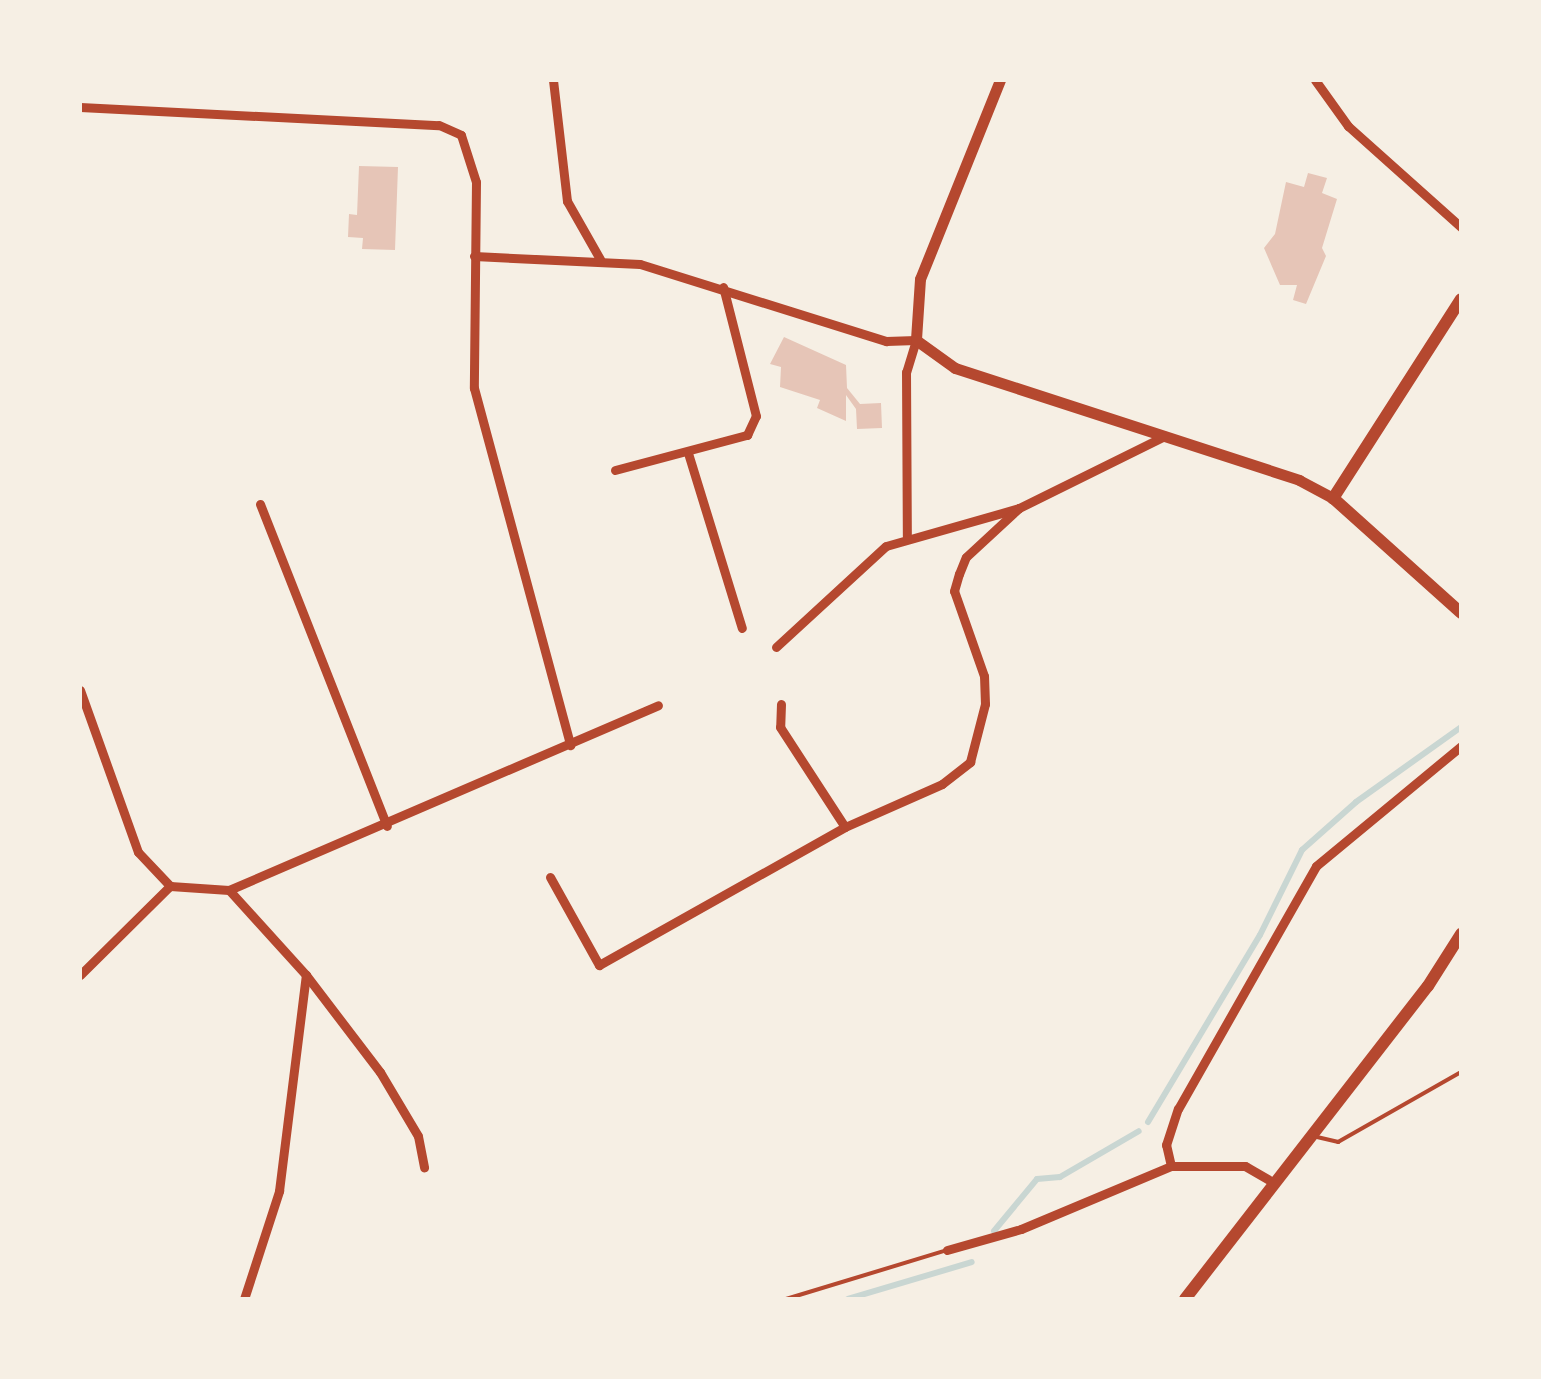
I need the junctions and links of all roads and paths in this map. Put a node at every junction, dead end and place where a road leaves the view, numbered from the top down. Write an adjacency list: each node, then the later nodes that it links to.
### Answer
1 (554, 80): 7 (street)
2 (1000, 80): 10 (street)
3 (1315, 80): 5 (street)
4 (80, 107): 6 (street)
5 (1461, 226)
6 (474, 256): 7 (street); 24 (street)
7 (600, 259): 8 (street)
8 (724, 287): 10 (street); 12 (street)
9 (1461, 299): 14 (main road)
10 (916, 340): 11 (street); 17 (street)
11 (1167, 435): 14 (street); 16 (street)
12 (688, 452): 13 (street); 19 (street)
13 (615, 470)
14 (1333, 498): 18 (main road)
15 (260, 504): 26 (street)
16 (1019, 508): 17 (street); 27 (street)
17 (908, 536): 20 (street)
18 (1461, 613)
19 (742, 628)
20 (776, 647)
21 (80, 690): 29 (street)
22 (781, 704): 27 (street)
23 (658, 705): 24 (street)
24 (570, 745): 26 (street)
25 (1461, 746): 36 (street)
26 (387, 826): 30 (street)
27 (845, 827): 28 (street)
28 (550, 876)
29 (170, 886): 30 (street); 32 (street)
30 (229, 890): 33 (street)
31 (1461, 934): 35 (main road)
32 (80, 975)
33 (306, 975): 37 (street); 40 (street)
34 (1461, 1072): 35 (lane)
35 (1310, 1131): 38 (main road)
36 (1171, 1166): 38 (street); 39 (street)
37 (424, 1167)
38 (1272, 1182): 42 (main road)
39 (947, 1250): 41 (lane)
40 (244, 1299)
41 (786, 1299)
42 (1185, 1299)

